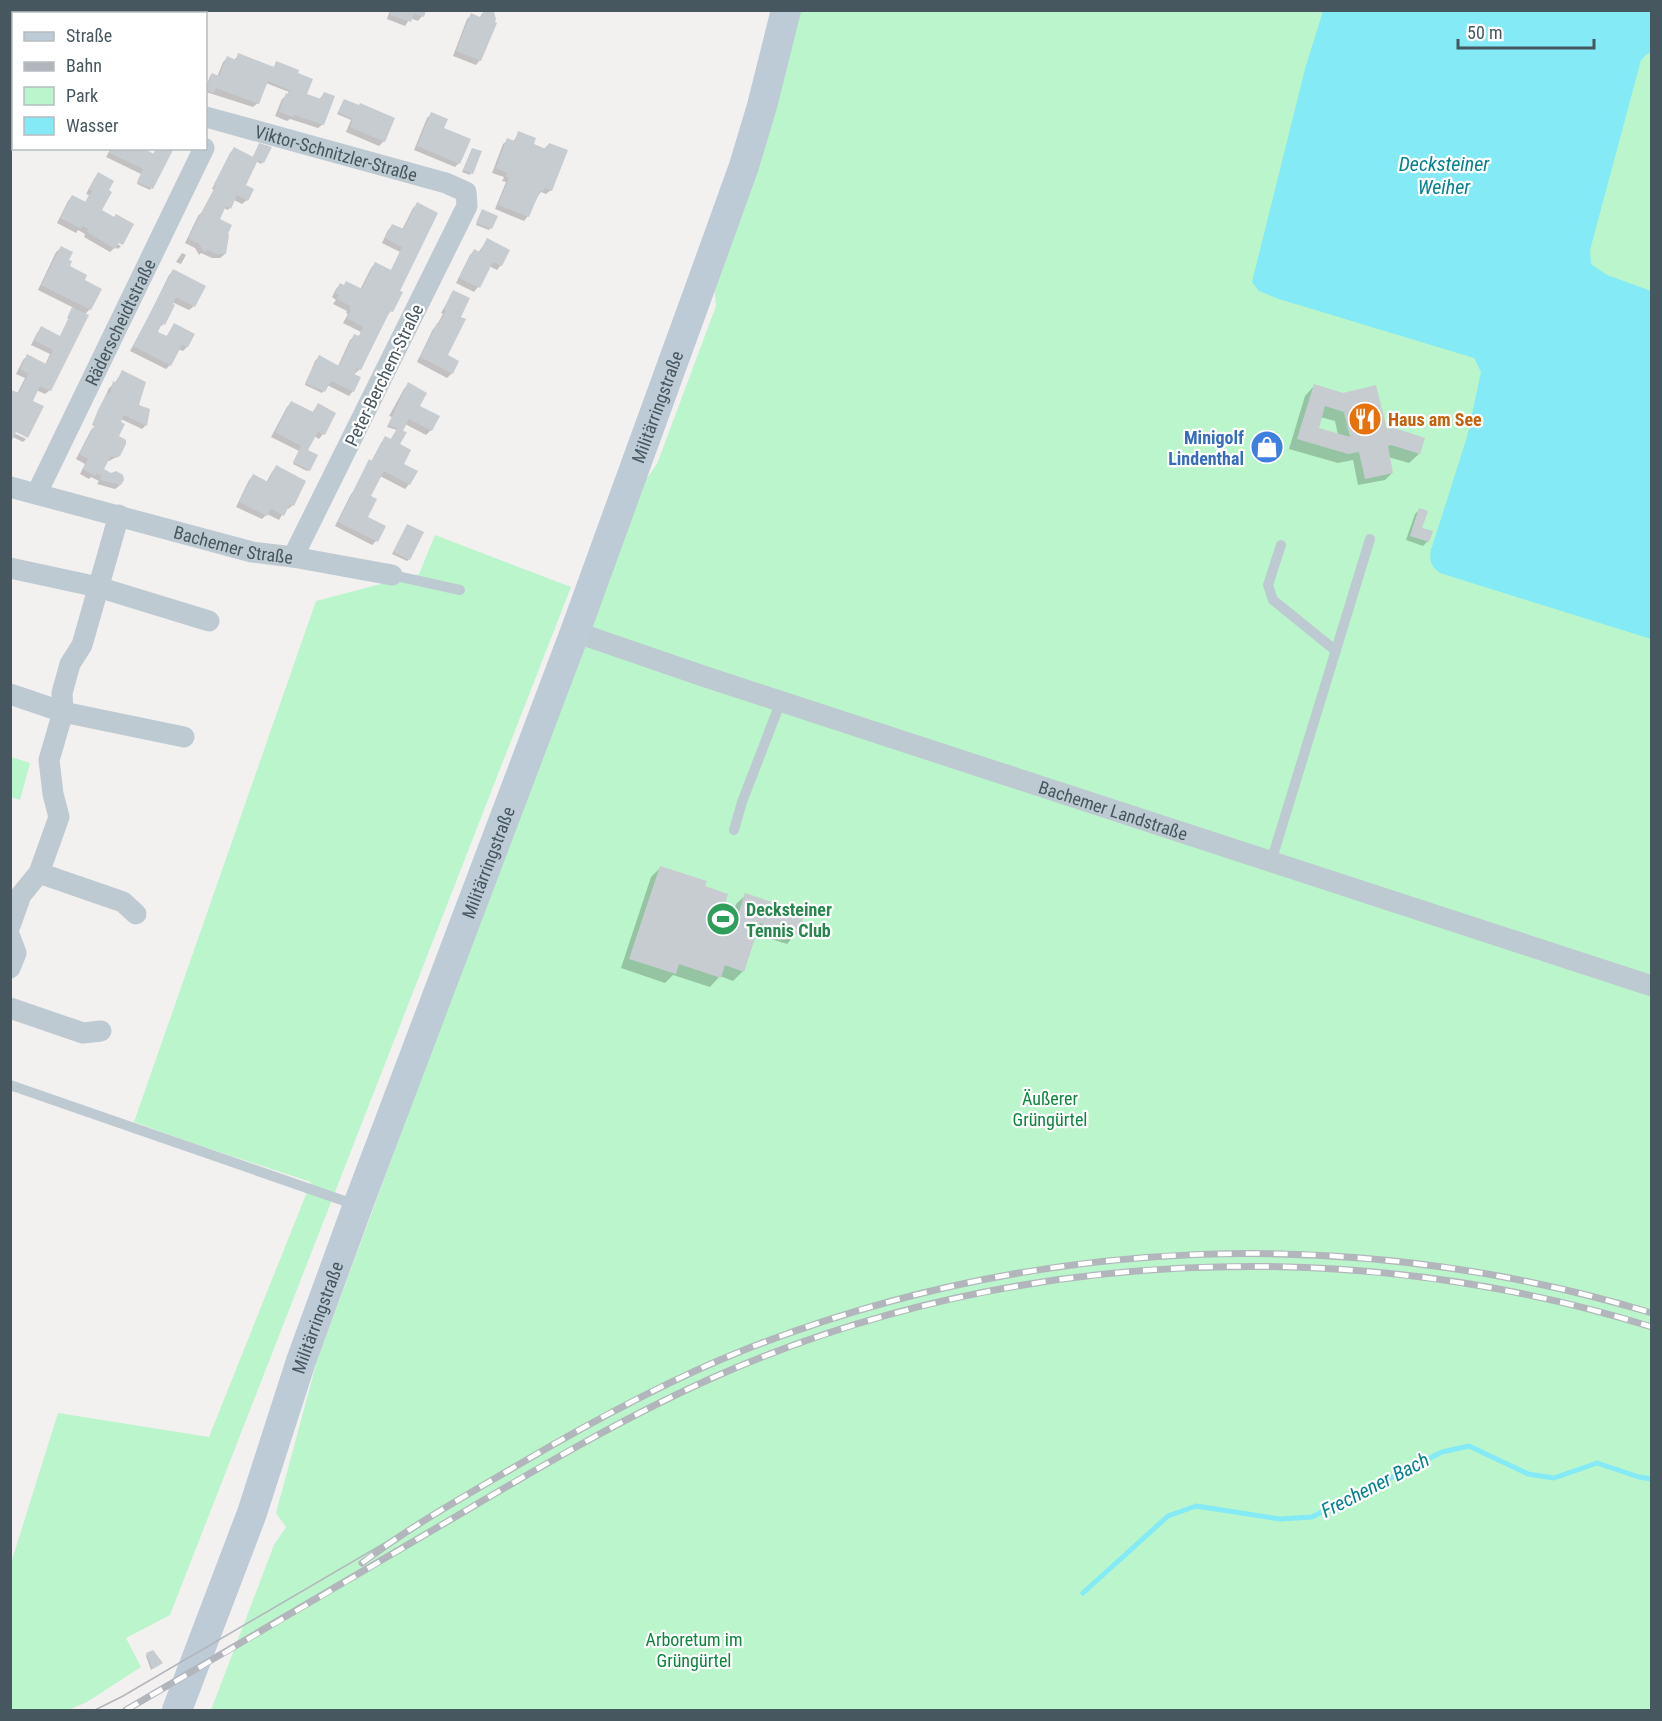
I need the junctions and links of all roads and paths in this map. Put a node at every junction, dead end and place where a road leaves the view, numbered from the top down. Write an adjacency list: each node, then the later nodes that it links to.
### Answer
1 (786, 10): 17 (main road, Militärringstraße)
2 (212, 119): 3 (street, Räderscheidtstraße); 5 (street, Viktor-Schnitzler-Straße)
3 (207, 139)
4 (204, 150): 7 (street, Räderscheidtstraße)
5 (466, 192): 11 (street, Peter-Berchem-Straße)
6 (10, 487): 7 (street, Bachemer Straße)
7 (37, 493): 8 (street, Bachemer Straße)
8 (119, 515): 11 (street, Bachemer Straße); 14 (street)
9 (1370, 539): 18 (lane)
10 (1281, 545): 18 (lane)
11 (293, 556): 13 (street, Bachemer Straße)
12 (10, 568): 14 (street)
13 (393, 575): 15 (lane, Bachemer Straße)
14 (98, 587): 16 (street); 21 (street)
15 (460, 590)
16 (208, 621)
17 (575, 632): 20 (street, Bachemer Landstraße); 34 (main road, Militärringstraße)
18 (1336, 651): 24 (lane)
19 (10, 694): 21 (street)
20 (781, 701): 23 (lane); 24 (street, Bachemer Landstraße)
21 (63, 712): 22 (street); 25 (street)
22 (184, 737)
23 (734, 830)
24 (1271, 862): 30 (street, Bachemer Landstraße)
25 (39, 873): 26 (street); 27 (street)
26 (135, 914)
27 (10, 926)
28 (10, 937): 29 (street)
29 (10, 968)
30 (1652, 986)
31 (10, 1008): 32 (street)
32 (101, 1031)
33 (10, 1085): 34 (lane)
34 (358, 1205): 35 (main road, Militärringstraße)
35 (177, 1710)

